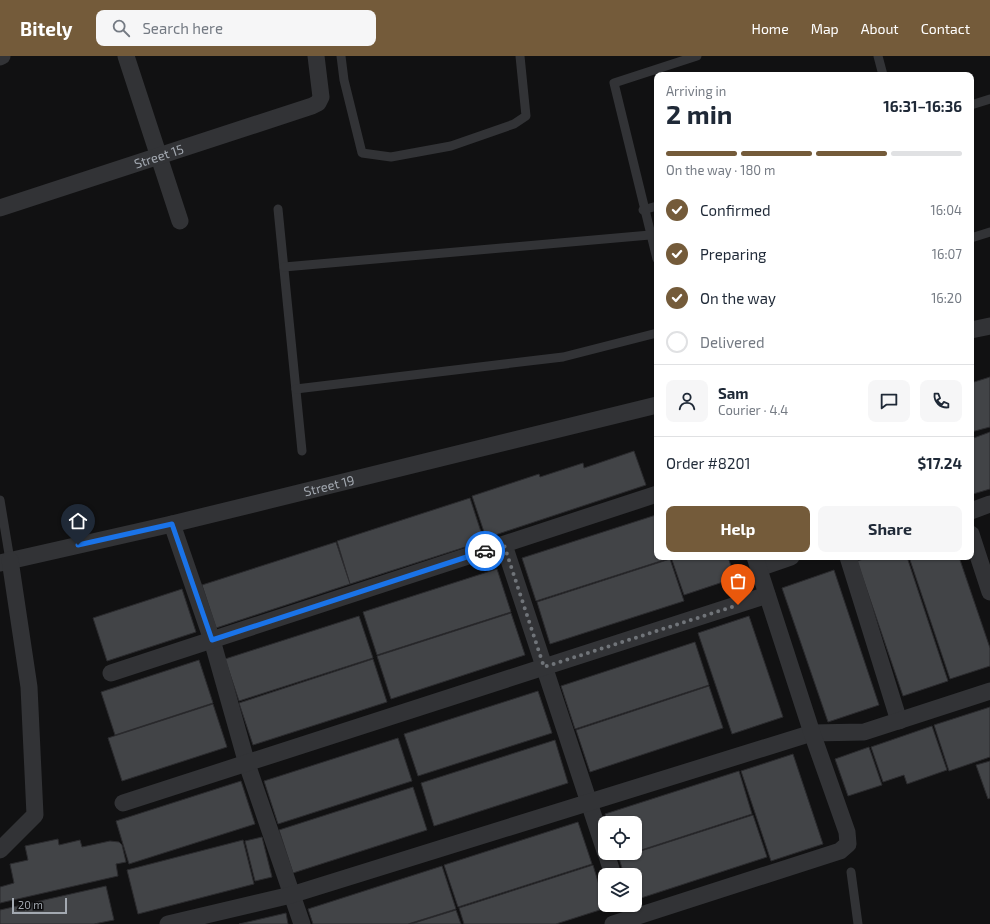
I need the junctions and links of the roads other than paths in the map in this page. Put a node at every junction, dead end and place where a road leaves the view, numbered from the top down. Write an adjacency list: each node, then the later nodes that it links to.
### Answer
1 (126, 56): 10 (street)
2 (316, 56): 10 (street, Street 15)
3 (340, 56): 4 (lane)
4 (520, 56)
5 (697, 56): 14 (lane)
6 (878, 56): 7 (lane)
7 (883, 72)
8 (990, 99): 9 (lane)
9 (974, 104)
10 (159, 155): 12 (street, Street 15); 15 (street)
11 (654, 207): 14 (lane)
12 (0, 208)
13 (278, 209): 20 (lane)
14 (643, 210): 17 (lane)
15 (180, 221)
16 (990, 232): 18 (lane)
17 (650, 235): 19 (lane); 20 (lane)
18 (974, 237)
19 (654, 249)
20 (284, 267): 24 (lane)
21 (990, 326): 22 (street)
22 (974, 329)
23 (654, 334): 24 (lane)
24 (296, 389): 26 (lane)
25 (654, 406): 31 (street, Street 19)
26 (302, 451)
27 (654, 495): 33 (street)
28 (0, 500): 36 (lane)
29 (990, 504): 30 (street)
30 (974, 509)
31 (172, 524): 36 (street, Street 19); 40 (street)
32 (974, 543): 38 (street)
33 (504, 545): 40 (street); 41 (street)
34 (771, 560): 37 (street)
35 (849, 560): 44 (street)
36 (5, 562): 50 (street)
37 (757, 562): 39 (street)
38 (990, 592)
39 (768, 595): 41 (street); 45 (street)
40 (212, 640): 42 (street); 46 (street)
41 (544, 667): 46 (street); 47 (street)
42 (112, 673)
43 (990, 691): 44 (street)
44 (899, 721): 45 (street)
45 (812, 733): 47 (street); 53 (street)
46 (247, 764): 48 (street); 52 (street)
47 (589, 802): 49 (street); 52 (street)
48 (123, 803)
49 (598, 830)
50 (0, 850)
51 (851, 872): 56 (lane)
52 (290, 895): 54 (street); 55 (street)
53 (621, 916)
54 (168, 924)
55 (302, 924)
56 (858, 924)

